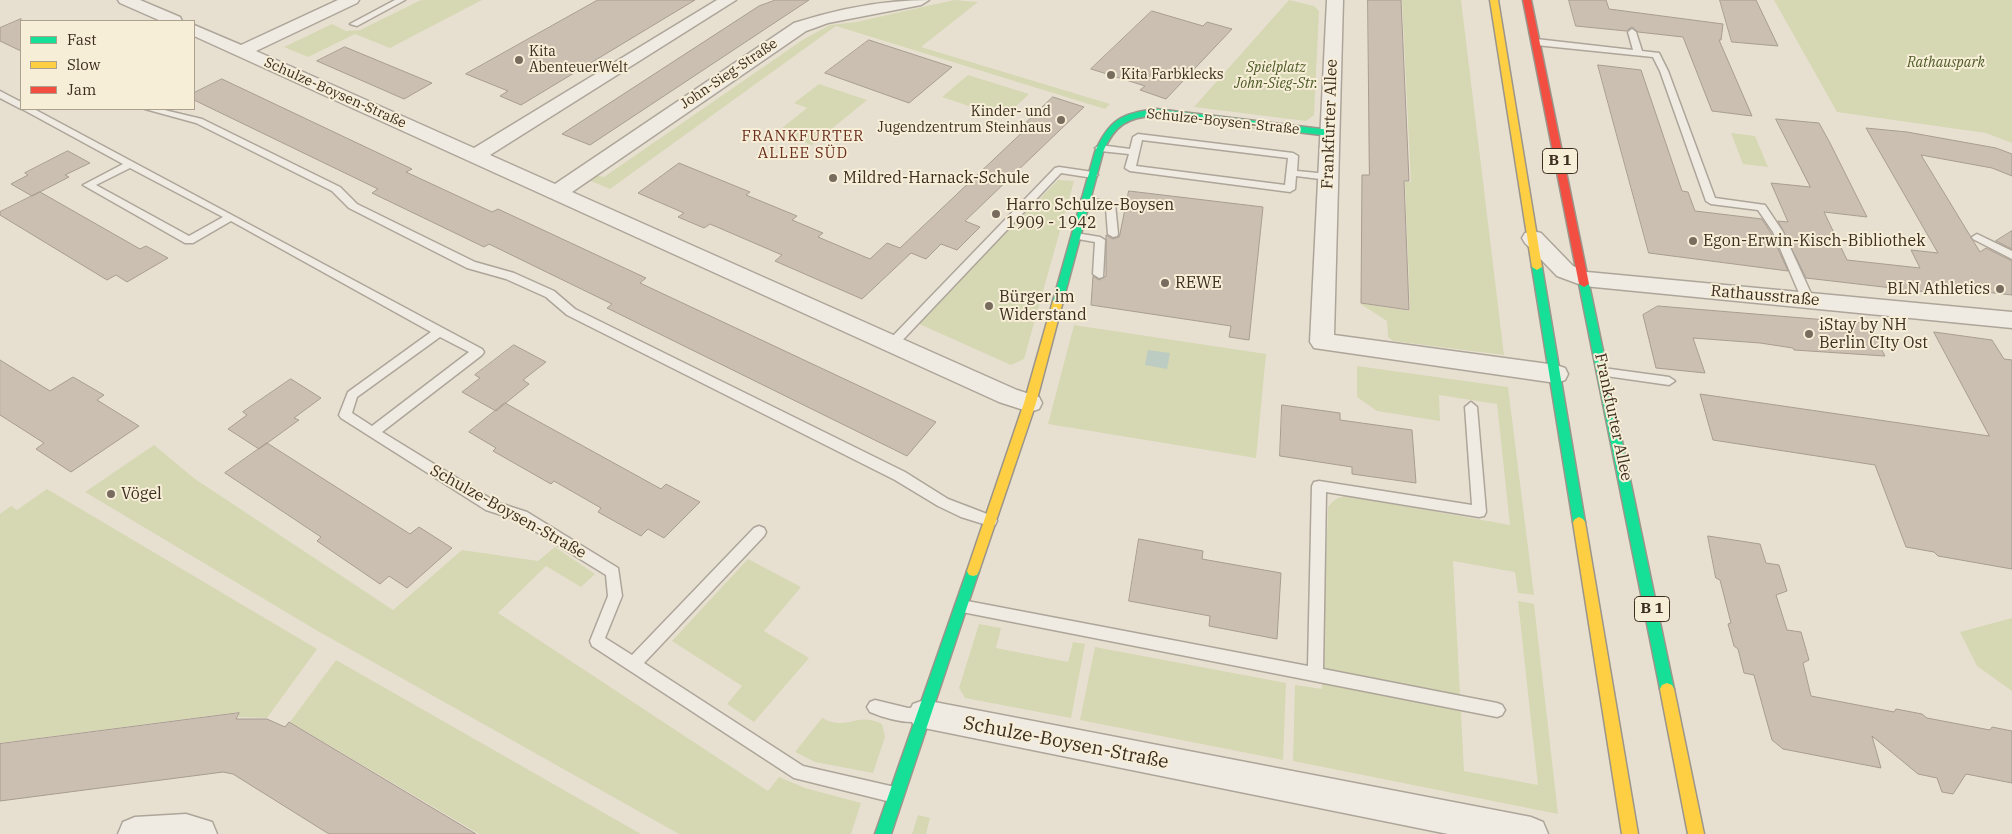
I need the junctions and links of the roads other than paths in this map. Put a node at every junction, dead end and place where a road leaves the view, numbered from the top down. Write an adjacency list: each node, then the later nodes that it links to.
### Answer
1 (126, 0): 9 (street)
2 (351, 0): 14 (street)
3 (402, 0): 10 (lane)
4 (728, 0): 23 (street)
5 (921, 0): 28 (street, John-Sieg-Straße)
6 (1494, 0): 34 (main road, B 1)
7 (1528, 0): 13 (main road, Frankfurter Allee / B 1)
8 (1331, 1): 20 (street, Frankfurter Allee)
9 (172, 20)
10 (354, 24)
11 (195, 30): 14 (street, Schulze-Boysen-Straße)
12 (1632, 32): 15 (lane)
13 (1536, 42): 15 (lane); 37 (main road, Frankfurter Allee / B 1)
14 (242, 51): 23 (street, Schulze-Boysen-Straße)
15 (1638, 53): 38 (lane)
16 (0, 94): 17 (lane)
17 (20, 105)
18 (29, 110): 24 (lane)
19 (154, 110): 48 (lane)
20 (1330, 133): 21 (main road, Schulze-Boysen-Straße); 27 (street, Frankfurter Allee)
21 (1100, 148): 22 (lane); 26 (main road, Schulze-Boysen-Straße)
22 (1134, 152): 25 (lane); 25 (lane)
23 (475, 156): 28 (street, Schulze-Boysen-Straße)
24 (130, 164): 30 (lane); 30 (lane)
25 (1292, 173): 27 (lane)
26 (1093, 175): 29 (main road, Schulze-Boysen-Straße); 41 (lane)
27 (1328, 177): 43 (street, Frankfurter Allee)
28 (556, 193): 41 (street, Schulze-Boysen-Straße)
29 (1086, 200): 31 (lane); 32 (main road, Schulze-Boysen-Straße)
30 (231, 217): 40 (lane)
31 (1113, 234)
32 (1076, 236): 36 (lane); 45 (main road, Schulze-Boysen-Straße)
33 (1977, 237): 35 (lane)
34 (1533, 238): 37 (street, Rathausstraße); 43 (main road, B 1)
35 (2012, 256)
36 (1099, 274)
37 (1584, 279): 38 (street, Rathausstraße); 42 (main road, Frankfurter Allee / B 1)
38 (1808, 300): 39 (street, Rathausstraße)
39 (2012, 320)
40 (440, 331): 47 (lane); 47 (lane)
41 (892, 344): 45 (street, Schulze-Boysen-Straße)
42 (1603, 372): 44 (lane); 62 (main road, Frankfurter Allee / B 1)
43 (1556, 374): 61 (main road, B 1)
44 (1669, 381)
45 (1030, 403): 48 (main road, Schulze-Boysen-Straße)
46 (1471, 407): 52 (lane)
47 (371, 433): 51 (lane, Schulze-Boysen-Straße)
48 (990, 521): 50 (main road, Schulze-Boysen-Straße)
49 (759, 532): 51 (lane)
50 (962, 606): 52 (lane); 55 (main road, Schulze-Boysen-Straße)
51 (633, 664): 56 (lane, Schulze-Boysen-Straße)
52 (1315, 674): 54 (lane)
53 (876, 706): 55 (lane)
54 (1496, 710)
55 (924, 714): 56 (main road); 60 (street, Schulze-Boysen-Straße)
56 (896, 795): 59 (main road)
57 (135, 834): 58 (street)
58 (200, 834)
59 (883, 834)
60 (1531, 834)
61 (1630, 834)
62 (1696, 834)

